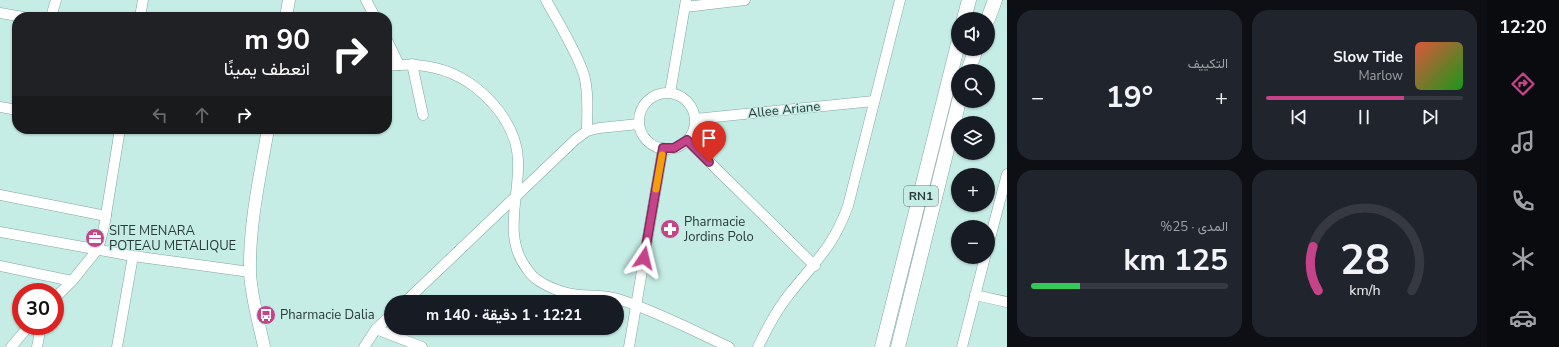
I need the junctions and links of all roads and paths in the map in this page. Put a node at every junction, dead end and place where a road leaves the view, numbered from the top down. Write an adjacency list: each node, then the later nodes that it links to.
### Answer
1 (56, 0): 13 (street)
2 (144, 0): 14 (street)
3 (289, 0): 15 (main road)
4 (366, 0): 16 (street)
5 (546, 0): 36 (street)
6 (745, 0): 12 (street)
7 (900, 0): 29 (street)
8 (961, 0): 17 (highway)
9 (969, 0): 18 (highway)
10 (985, 0): 19 (highway)
11 (995, 0): 20 (highway)
12 (685, 3): 28 (street)
13 (52, 12)
14 (141, 12)
15 (287, 12)
16 (372, 12)
17 (960, 12)
18 (966, 12)
19 (982, 12)
20 (991, 12)
21 (0, 13): 22 (street)
22 (12, 15)
23 (392, 50): 26 (street)
24 (955, 56): 72 (highway, RN1)
25 (412, 64): 26 (street); 33 (street); 43 (street)
26 (399, 65): 27 (street)
27 (392, 66)
28 (670, 93): 34 (street); 35 (street)
29 (874, 101): 34 (street, Allee Ariane); 51 (street)
30 (0, 107): 32 (street)
31 (957, 108): 73 (highway, RN1)
32 (12, 109)
33 (423, 115)
34 (695, 119): 39 (street)
35 (639, 124): 36 (street); 40 (street)
36 (587, 131): 43 (street)
37 (117, 134): 44 (street)
38 (267, 134): 52 (main road)
39 (687, 140): 40 (street); 51 (street)
40 (663, 148): 58 (street)
41 (1007, 174): 45 (street)
42 (0, 195): 44 (street)
43 (516, 197): 55 (street); 58 (street)
44 (106, 216): 47 (street)
45 (995, 220)
46 (0, 232): 47 (street)
47 (98, 249): 48 (street); 53 (street)
48 (134, 256): 52 (street); 65 (street)
49 (983, 264): 56 (street)
50 (0, 266): 53 (street)
51 (814, 266): 71 (street)
52 (250, 272): 66 (main road)
53 (72, 281): 54 (street)
54 (64, 289)
55 (412, 295)
56 (975, 295): 57 (street); 74 (street)
57 (1007, 302)
58 (636, 305): 69 (street); 70 (street)
59 (384, 322): 60 (street)
60 (376, 329): 67 (street); 68 (street)
61 (21, 335): 63 (street)
62 (39, 335): 64 (street)
63 (11, 347)
64 (37, 347)
65 (117, 347)
66 (264, 347)
67 (364, 347)
68 (422, 347)
69 (629, 347)
70 (729, 347)
71 (758, 347)
72 (882, 347)
73 (898, 347)
74 (962, 347)

